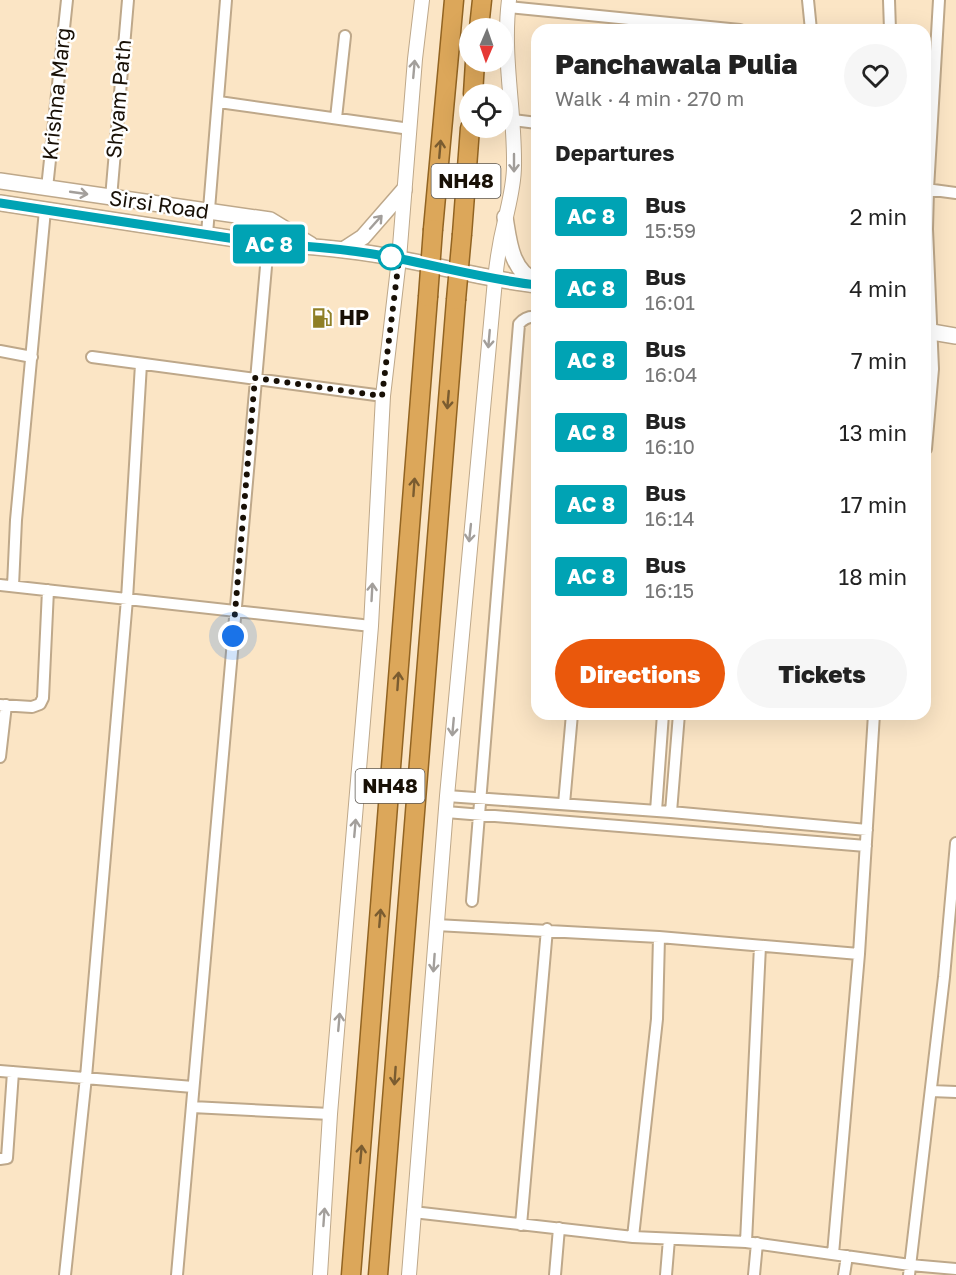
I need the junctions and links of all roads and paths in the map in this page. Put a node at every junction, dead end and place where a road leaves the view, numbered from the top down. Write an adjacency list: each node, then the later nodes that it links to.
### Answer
1 (67, 0): 25 (street, Krishna Marg)
2 (128, 0): 29 (street, Shyam Path)
3 (226, 0): 17 (street)
4 (422, 0): 22 (street, one-way to 4)
5 (454, 0): 103 (highway, NH48, one-way to 5, bridge)
6 (482, 0): 11 (highway)
7 (808, 0): 13 (street)
8 (889, 0): 14 (street)
9 (939, 0): 21 (street)
10 (508, 3): 12 (street); 16 (street)
11 (480, 18)
12 (688, 24)
13 (810, 24)
14 (890, 24)
15 (345, 36): 18 (street)
16 (509, 84)
17 (219, 102): 18 (street); 32 (street)
18 (336, 118): 22 (street)
19 (513, 120): 20 (street); 33 (street, one-way to 33)
20 (531, 122)
21 (931, 126)
22 (410, 129): 26 (street)
23 (469, 138): 104 (highway, NH48, one-way to 104, bridge)
24 (0, 181): 25 (main road, Sirsi Road)
25 (47, 188): 29 (main road, Sirsi Road, one-way to 29)
26 (404, 190): 37 (main road, one-way to 26); 38 (street)
27 (931, 190): 28 (street)
28 (956, 193)
29 (111, 198): 32 (main road, Sirsi Road)
30 (0, 203): 31 (main road, Sirsi Road)
31 (45, 210): 34 (main road, Sirsi Road); 47 (street)
32 (209, 212): 34 (street); 36 (main road, Sirsi Road)
33 (506, 217): 39 (main road); 40 (street)
34 (207, 234): 35 (main road, Sirsi Road)
35 (268, 244): 36 (main road, Sirsi Road); 50 (street)
36 (312, 246): 37 (main road, Sirsi Road)
37 (343, 250): 38 (main road, Sirsi Road)
38 (399, 259): 40 (main road, Sirsi Road); 52 (street)
39 (531, 279)
40 (495, 280): 41 (main road, Sirsi Road); 65 (street, one-way to 65)
41 (531, 283)
42 (531, 318): 66 (street)
43 (931, 332): 44 (main road)
44 (956, 336)
45 (0, 351): 47 (street)
46 (931, 354): 51 (street)
47 (32, 357): 54 (street)
48 (92, 357): 49 (street)
49 (141, 364): 50 (street); 56 (street)
50 (255, 378): 52 (street); 57 (street)
51 (931, 392)
52 (382, 396): 58 (street, one-way to 52)
53 (0, 585): 54 (street)
54 (13, 586): 55 (street)
55 (48, 590): 56 (street); 59 (street)
56 (127, 599): 57 (street); 83 (street)
57 (235, 612): 58 (street); 84 (street)
58 (370, 626): 88 (street, one-way to 58)
59 (3, 705): 64 (street)
60 (571, 720): 67 (street)
61 (663, 720): 68 (street)
62 (679, 720): 70 (street)
63 (874, 720): 72 (street)
64 (0, 758)
65 (447, 796): 66 (street); 69 (street)
66 (482, 799): 67 (street); 71 (street)
67 (564, 804): 68 (street)
68 (656, 811): 70 (street)
69 (446, 812): 71 (street); 76 (street)
70 (671, 812): 72 (street)
71 (480, 814): 74 (street); 75 (street)
72 (867, 830): 74 (street)
73 (956, 843): 85 (street)
74 (866, 846): 80 (street)
75 (472, 901)
76 (436, 925): 77 (street); 90 (street, one-way to 90)
77 (547, 929): 78 (street); 91 (street)
78 (659, 937): 79 (street); 93 (street)
79 (760, 946): 80 (street); 95 (street)
80 (859, 954): 96 (street)
81 (0, 1071): 82 (street)
82 (13, 1072): 83 (street); 89 (street)
83 (86, 1077): 84 (street); 100 (street)
84 (193, 1087): 87 (street)
85 (931, 1090): 86 (street); 99 (street)
86 (956, 1092)
87 (192, 1107): 88 (street); 101 (street)
88 (330, 1114): 102 (street, one-way to 88)
89 (0, 1159)
90 (413, 1212): 91 (street); 105 (street)
91 (521, 1225): 92 (street)
92 (559, 1228): 93 (street); 106 (street)
93 (633, 1237): 94 (street)
94 (669, 1239): 95 (street); 107 (street)
95 (752, 1242): 96 (street); 108 (street)
96 (833, 1254): 97 (street)
97 (847, 1256): 99 (street); 109 (street)
98 (956, 1269): 99 (street)
99 (909, 1270)
100 (65, 1275)
101 (177, 1275)
102 (320, 1275)
103 (351, 1275)
104 (378, 1275)
105 (409, 1275)
106 (555, 1275)
107 (666, 1275)
108 (754, 1275)
109 (844, 1275)

